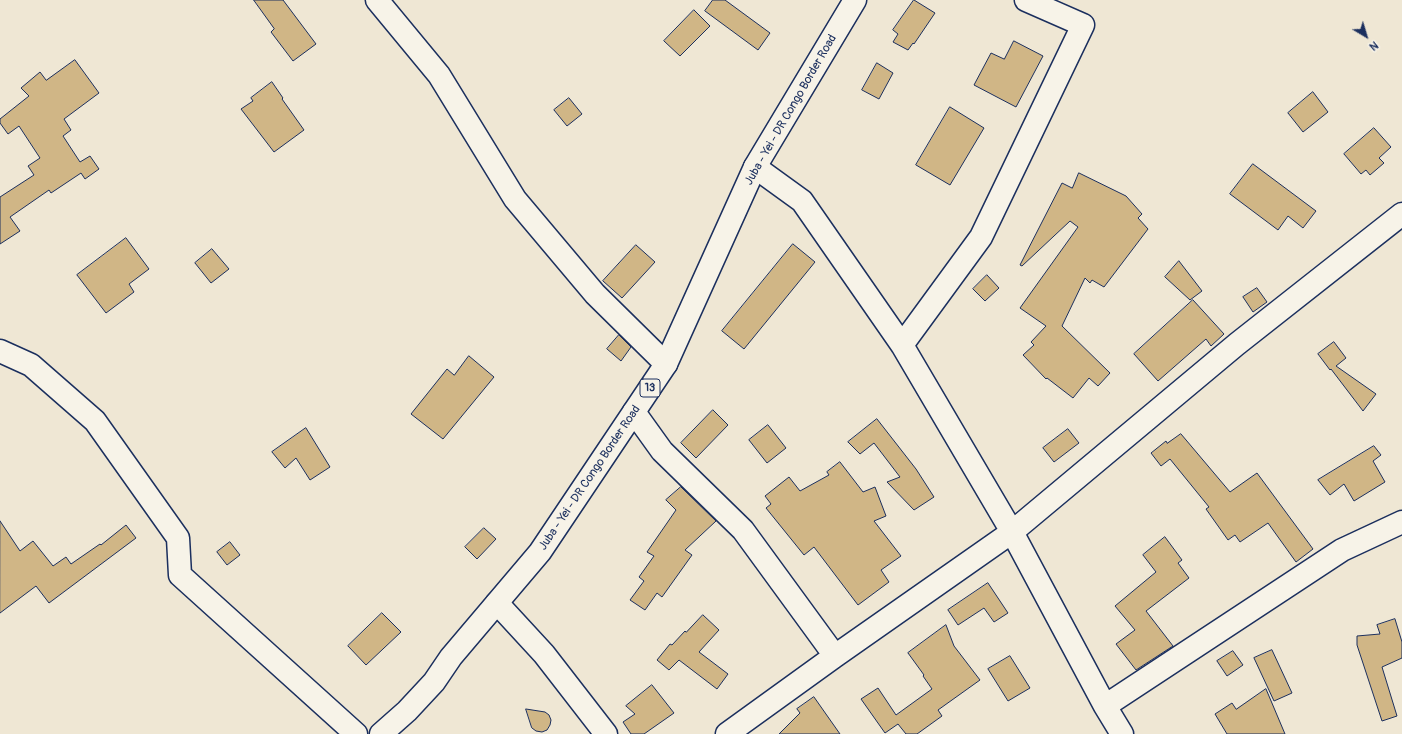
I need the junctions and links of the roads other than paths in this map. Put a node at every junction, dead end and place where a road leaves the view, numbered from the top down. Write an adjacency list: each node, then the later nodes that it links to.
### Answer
1 (377, 0): 8 (street)
2 (855, 0): 4 (street, Juba - Yei - DR Congo Border Road / 13)
3 (1026, 0): 6 (street)
4 (756, 167): 6 (street); 8 (street, Juba - Yei - DR Congo Border Road / 13)
5 (1402, 214): 11 (street)
6 (902, 345): 11 (street)
7 (0, 351): 15 (street)
8 (666, 364): 9 (street, Juba - Yei - DR Congo Border Road / 13)
9 (634, 412): 12 (street, Juba - Yei - DR Congo Border Road / 13); 13 (street)
10 (1402, 522): 14 (street)
11 (1012, 532): 13 (street); 14 (street)
12 (497, 603): 16 (street, Juba - Yei - DR Congo Border Road / 13); 17 (street)
13 (835, 656): 18 (street)
14 (1105, 706): 19 (street)
15 (356, 734)
16 (381, 734)
17 (606, 734)
18 (728, 734)
19 (1122, 734)

